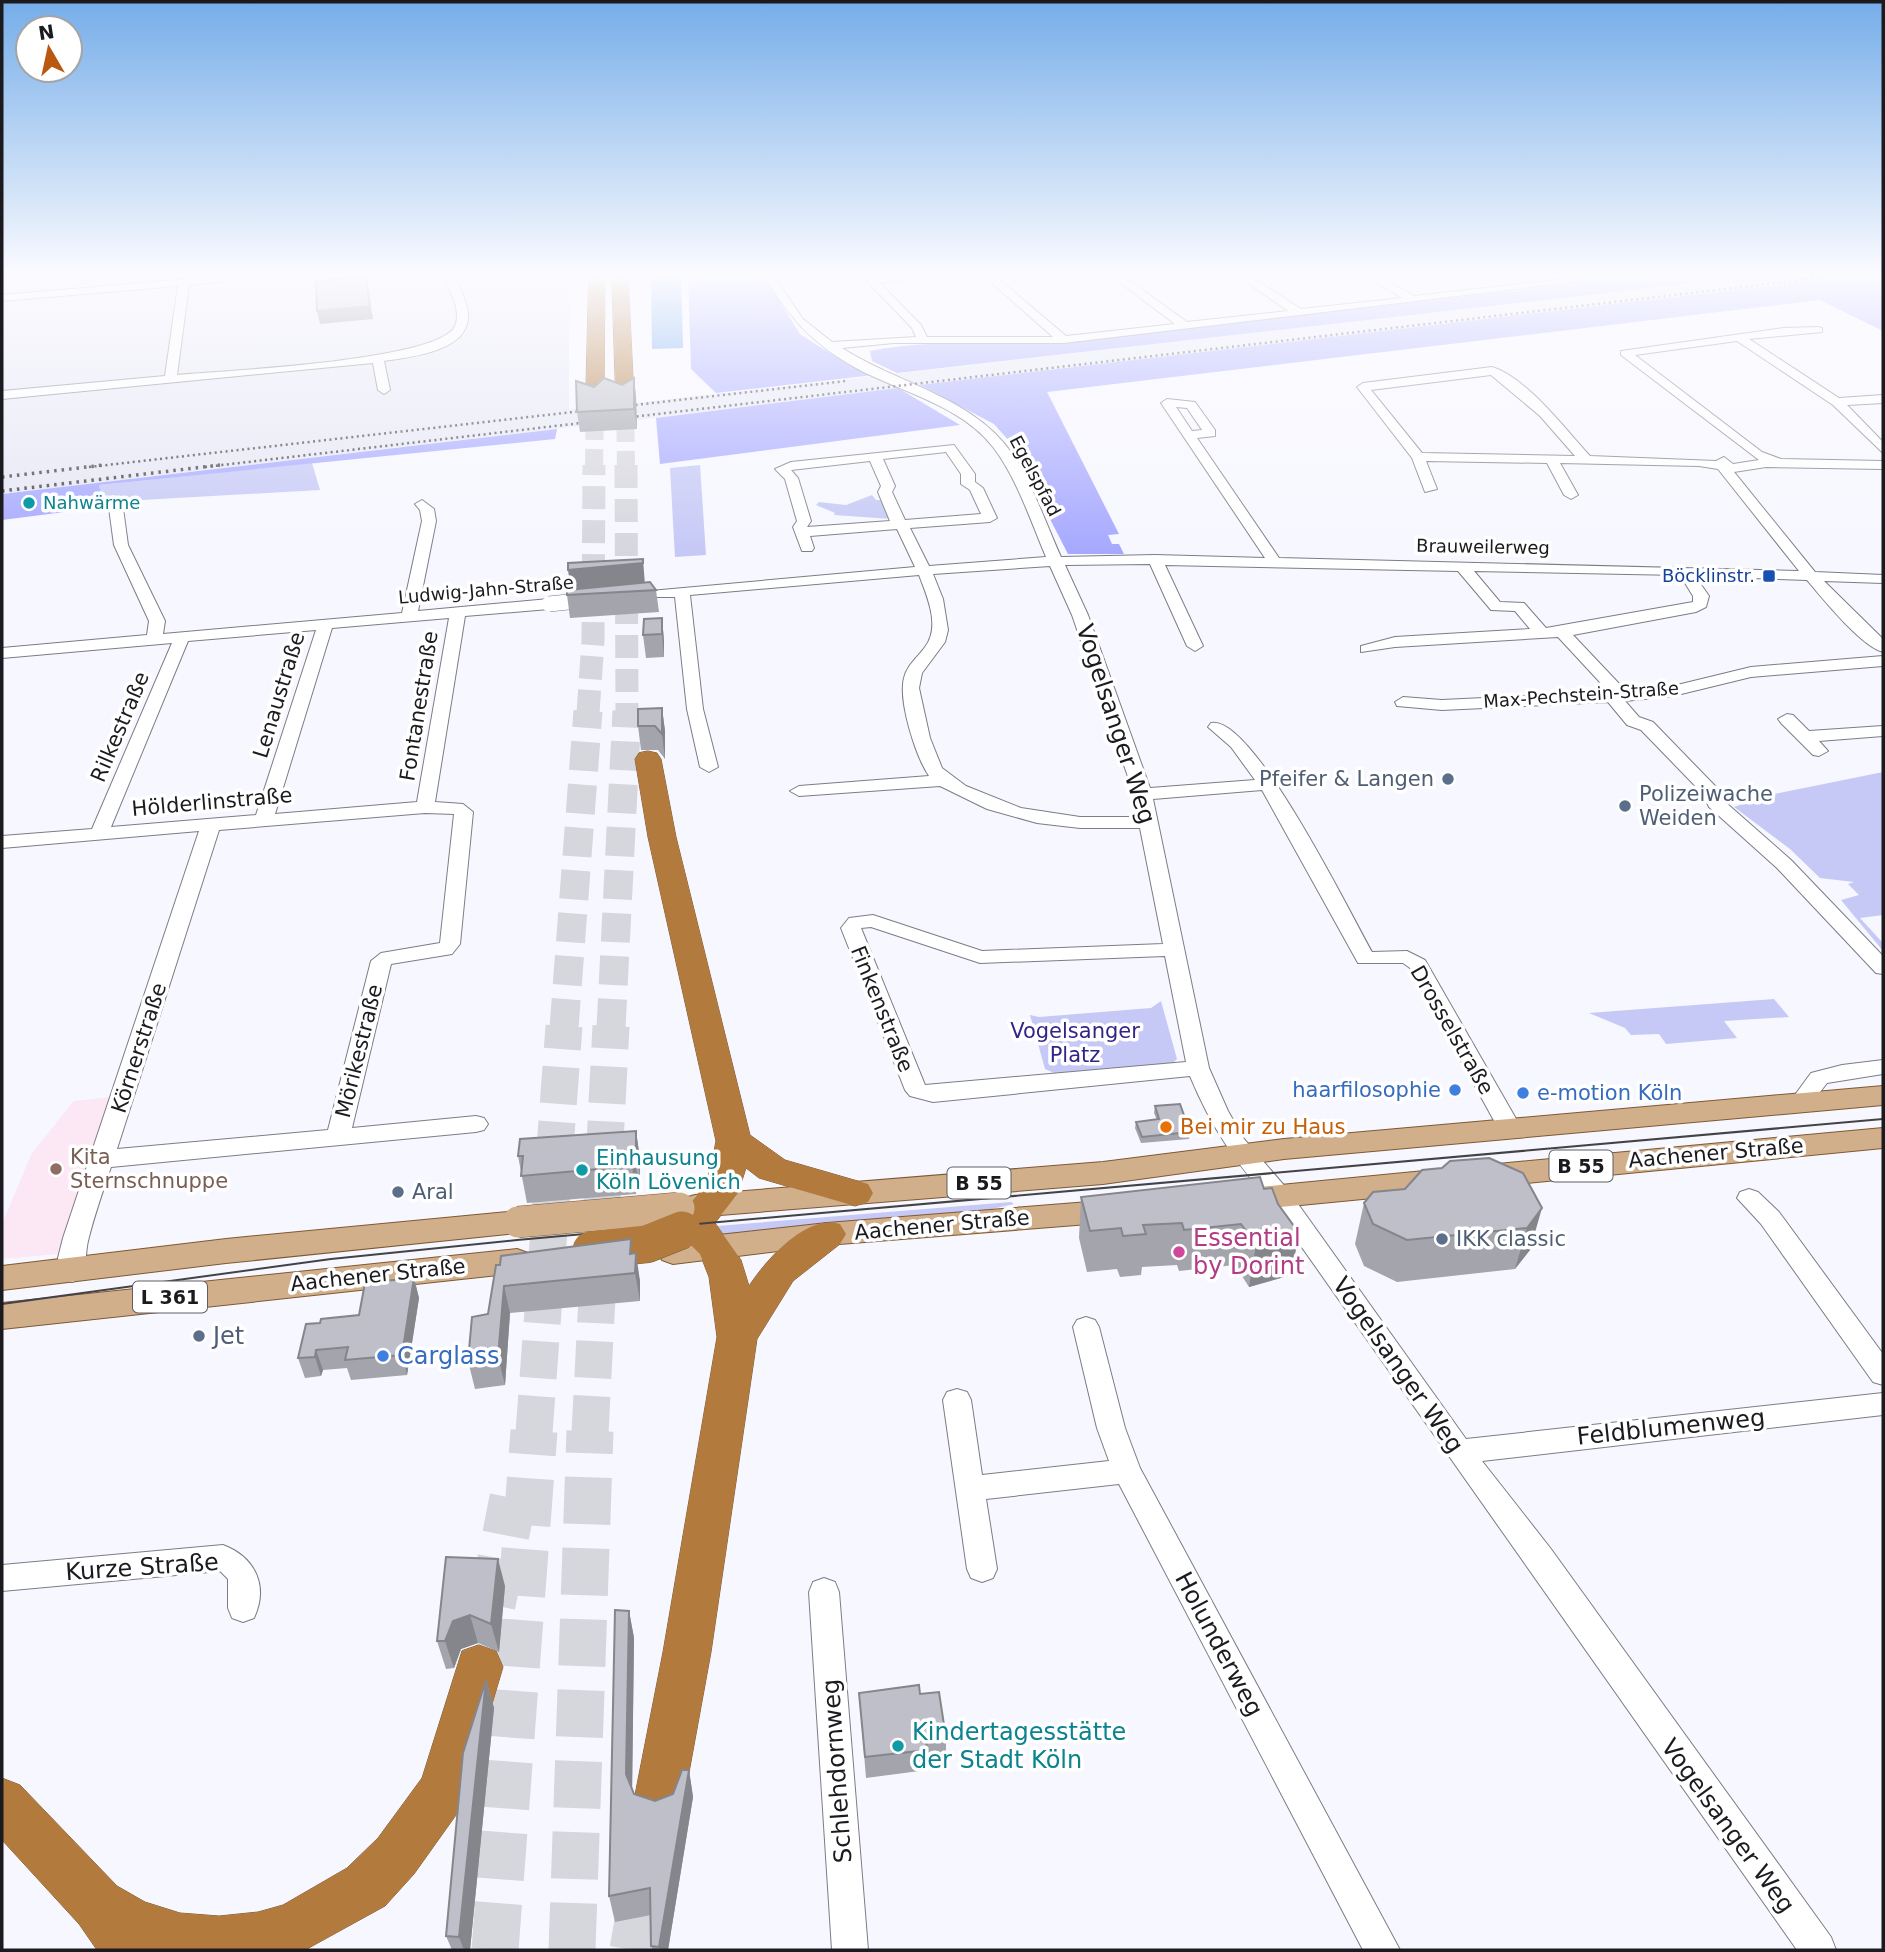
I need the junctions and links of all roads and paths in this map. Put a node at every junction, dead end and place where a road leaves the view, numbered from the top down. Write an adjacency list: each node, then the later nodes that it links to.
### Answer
1 (172, 366): 9 (street)
2 (304, 366): 9 (street)
3 (379, 366): 10 (street)
4 (596, 366): 13 (highway)
5 (624, 366): 12 (highway)
6 (868, 366): 32 (street, Egelspfad)
7 (1639, 366): 22 (street)
8 (1782, 366): 15 (street)
9 (170, 379): 11 (street)
10 (384, 390)
11 (2, 395)
12 (625, 397)
13 (595, 399)
14 (1883, 399): 15 (street)
15 (1836, 402): 17 (street)
16 (1190, 435): 33 (street)
17 (1883, 449)
18 (875, 457): 28 (street); 28 (street); 29 (street)
19 (1418, 457): 20 (street); 21 (street); 24 (street)
20 (1552, 460): 21 (street); 25 (street)
21 (1586, 460): 22 (street)
22 (1740, 461): 23 (street); 37 (street)
23 (1883, 465)
24 (1430, 489)
25 (1571, 495)
26 (422, 504): 43 (street)
27 (116, 508): 48 (street)
28 (901, 524): 29 (street); 35 (street)
29 (801, 532): 30 (street)
30 (807, 548)
31 (1155, 559): 32 (street, Brauweilerweg); 33 (street, Brauweilerweg); 49 (street)
32 (1057, 560): 35 (street); 66 (street, Vogelsanger Weg)
33 (1274, 561): 34 (street, Brauweilerweg)
34 (1462, 566): 36 (street, Brauweilerweg); 46 (street)
35 (923, 571): 39 (street); 63 (street)
36 (1684, 571): 37 (street, Brauweilerweg); 45 (street)
37 (1810, 575): 38 (street, Brauweilerweg); 50 (street)
38 (1883, 579)
39 (682, 591): 40 (street); 62 (street)
40 (648, 594)
41 (614, 598): 42 (street, Ludwig-Jahn-Straße, bridge)
42 (458, 611): 43 (street, Ludwig-Jahn-Straße); 67 (street, Fontanestraße)
43 (409, 616): 44 (street, Ludwig-Jahn-Straße)
44 (326, 623): 47 (street, Ludwig-Jahn-Straße); 68 (street, Lenaustraße)
45 (1562, 632): 46 (street); 54 (street)
46 (1542, 634): 51 (street)
47 (182, 637): 48 (street, Ludwig-Jahn-Straße); 71 (street, Rilkestraße)
48 (154, 639): 52 (street, Ludwig-Jahn-Straße)
49 (1195, 646)
50 (1883, 647)
51 (1367, 649)
52 (2, 653)
53 (1883, 662): 54 (street, Max-Pechstein-Straße)
54 (1617, 696): 55 (street, Max-Pechstein-Straße); 74 (street)
55 (1404, 702)
56 (1787, 719): 59 (street)
57 (1217, 727): 64 (street, Drosselstraße)
58 (1883, 731): 59 (street)
59 (1805, 737): 60 (street)
60 (1819, 751)
61 (648, 759): 83 (highway)
62 (709, 767)
63 (942, 780): 65 (street); 69 (street)
64 (1269, 784): 66 (street); 80 (street, Drosselstraße)
65 (799, 791)
66 (1143, 794): 69 (street, Vogelsanger Weg)
67 (425, 807): 68 (street, Hölderlinstraße); 81 (street, Mörikestraße)
68 (264, 820): 70 (street, Hölderlinstraße)
69 (1150, 822): 73 (street, Vogelsanger Weg)
70 (211, 824): 71 (street, Hölderlinstraße); 85 (street, Körnerstraße)
71 (99, 834): 72 (street, Hölderlinstraße)
72 (2, 842)
73 (1172, 950): 76 (street, Vogelsanger Weg); 76 (street, Finkenstraße)
74 (1883, 968)
75 (1883, 1067): 78 (street, Aachener Straße)
76 (1198, 1068): 84 (street, Vogelsanger Weg)
77 (1883, 1095): 78 (main road, Aachener Straße / B 55)
78 (1800, 1102): 80 (main road, Aachener Straße / B 55)
79 (476, 1124): 81 (street, Mörikestraße)
80 (1511, 1131): 84 (main road, Aachener Straße / B 55)
81 (338, 1136): 85 (street, Mörikestraße)
82 (1883, 1138): 87 (main road, Aachener Straße / B 55)
83 (734, 1141): 86 (highway); 93 (highway)
84 (1245, 1154): 86 (main road, Aachener Straße / B 55); 87 (street, Vogelsanger Weg)
85 (103, 1159): 96 (street, Körnerstraße)
86 (855, 1193): 93 (main road, Aachener Straße / B 55)
87 (1279, 1196): 89 (main road, Aachener Straße / B 55); 104 (street, Vogelsanger Weg)
88 (1749, 1198): 101 (street)
89 (1208, 1202)
90 (1147, 1208): 94 (main road, Aachener Straße / B 55)
91 (572, 1217): 92 (main road, Aachener Straße / L 361, bridge); 93 (main road, Aachener Straße / B 55, bridge)
92 (519, 1222): 96 (main road, Aachener Straße / L 361)
93 (687, 1224): 94 (main road, Aachener Straße / B 55); 95 (main road, Aachener Straße / B 55); 95 (highway, bridge); 100 (highway)
94 (827, 1234): 100 (highway)
95 (543, 1262): 98 (main road, Aachener Straße / L 361)
96 (72, 1272): 97 (main road, Aachener Straße / L 361)
97 (2, 1278)
98 (4, 1321)
99 (1086, 1327): 105 (street, Holunderweg)
100 (737, 1337): 112 (highway)
101 (1883, 1374)
102 (957, 1400): 106 (street)
103 (1883, 1404): 104 (street, Feldblumenweg)
104 (1459, 1452): 118 (street, Vogelsanger Weg)
105 (1127, 1471): 106 (street); 117 (street, Holunderweg)
106 (971, 1488): 107 (street)
107 (982, 1569)
108 (2, 1578): 110 (street, Kurze Straße)
109 (824, 1592): 116 (street, Schlehdornweg)
110 (243, 1608)
111 (479, 1667): 114 (highway)
112 (659, 1800)
113 (2, 1803): 114 (highway)
114 (98, 1905): 115 (highway)
115 (128, 1950)
116 (850, 1950)
117 (1382, 1950)
118 (1818, 1950)

